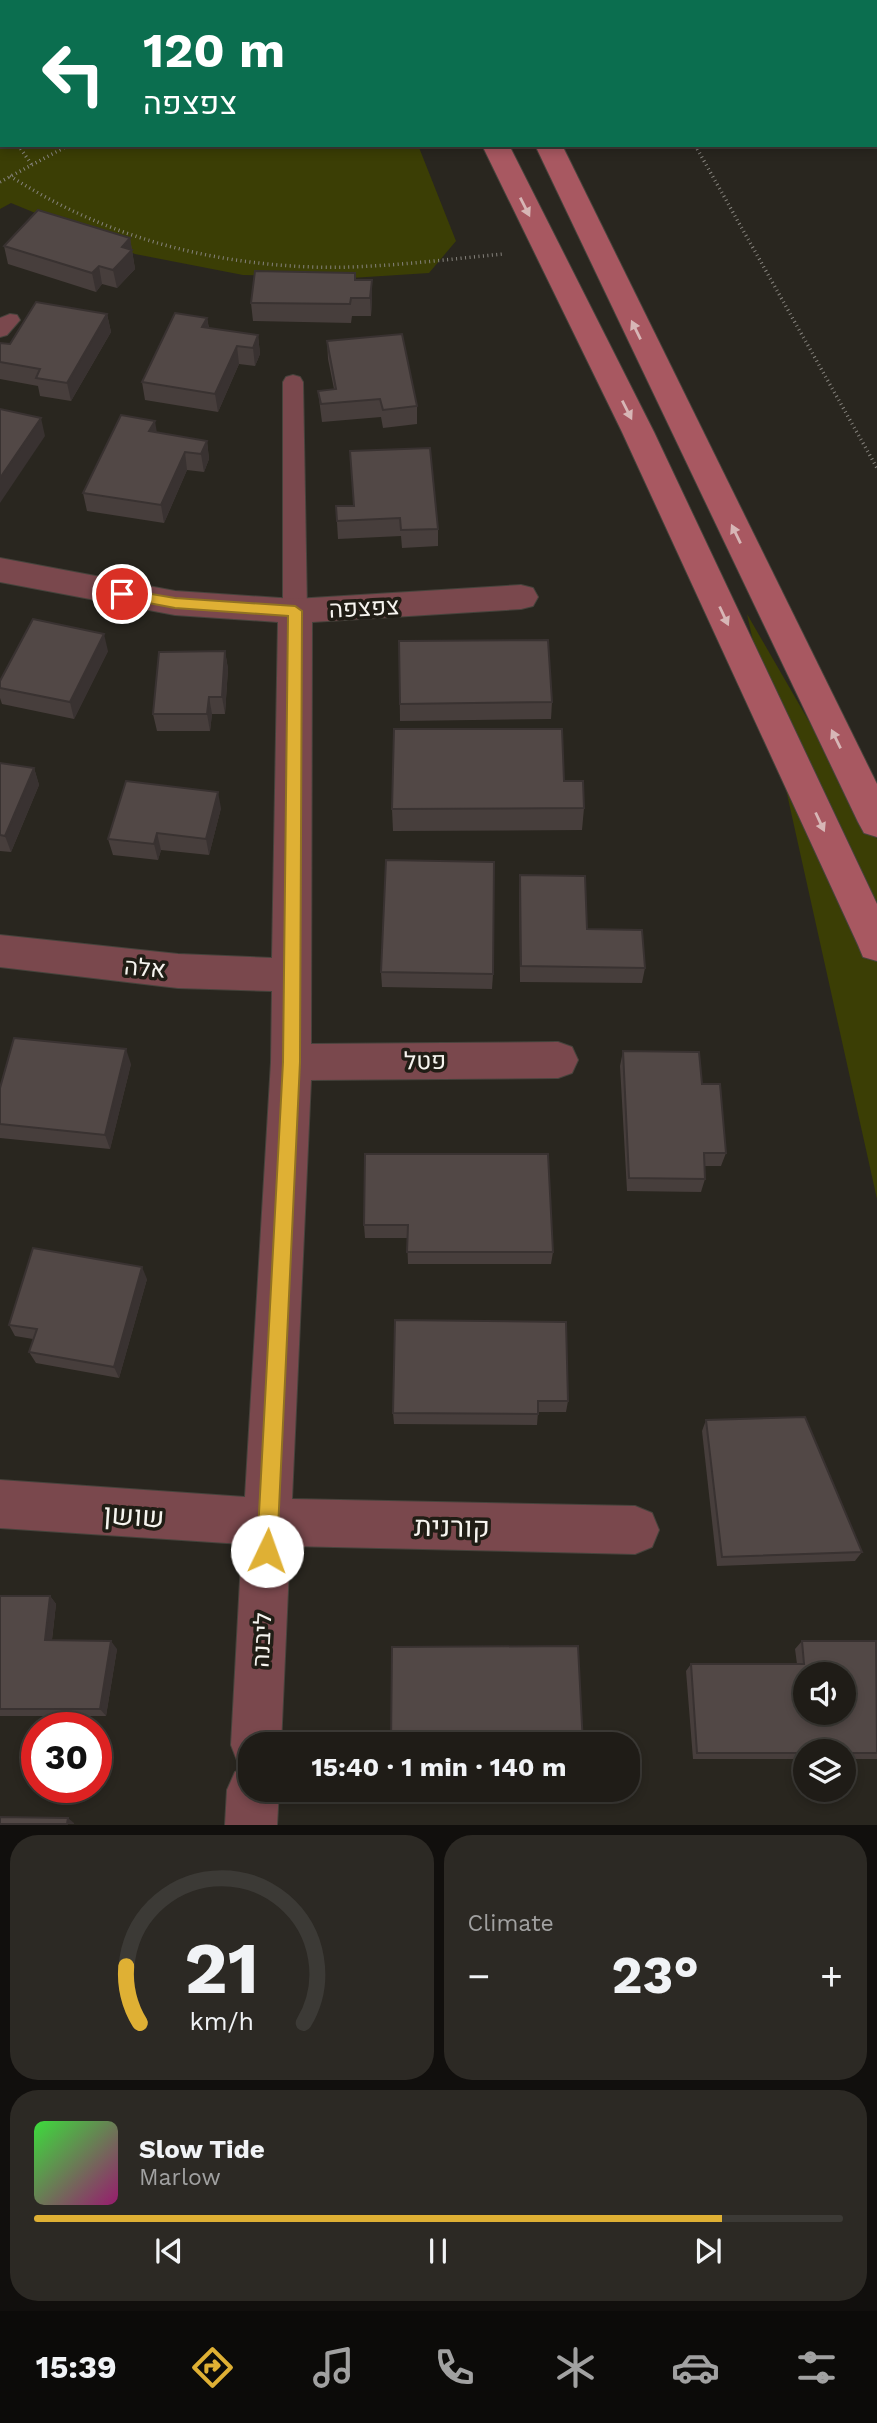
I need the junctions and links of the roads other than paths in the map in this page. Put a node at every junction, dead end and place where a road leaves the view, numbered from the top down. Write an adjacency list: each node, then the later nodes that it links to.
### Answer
1 (496, 147): 8 (main road, one-way to 8)
2 (549, 147): 7 (main road, one-way to 2)
3 (293, 382): 6 (lane)
4 (0, 570): 6 (street, צפצפה)
5 (521, 597): 6 (street, צפצפה)
6 (295, 611): 10 (street, ליבנה)
7 (877, 822)
8 (877, 945)
9 (0, 951): 10 (street, אלה)
10 (292, 975): 12 (street, ליבנה)
11 (558, 1060): 12 (street, פטל)
12 (291, 1062): 14 (street, ליבנה)
13 (0, 1504): 14 (street, שושן)
14 (268, 1524): 15 (street, קורנית); 16 (street, ליבנה)
15 (635, 1530)
16 (257, 1732)
17 (252, 1802): 18 (street)
18 (251, 1825)

